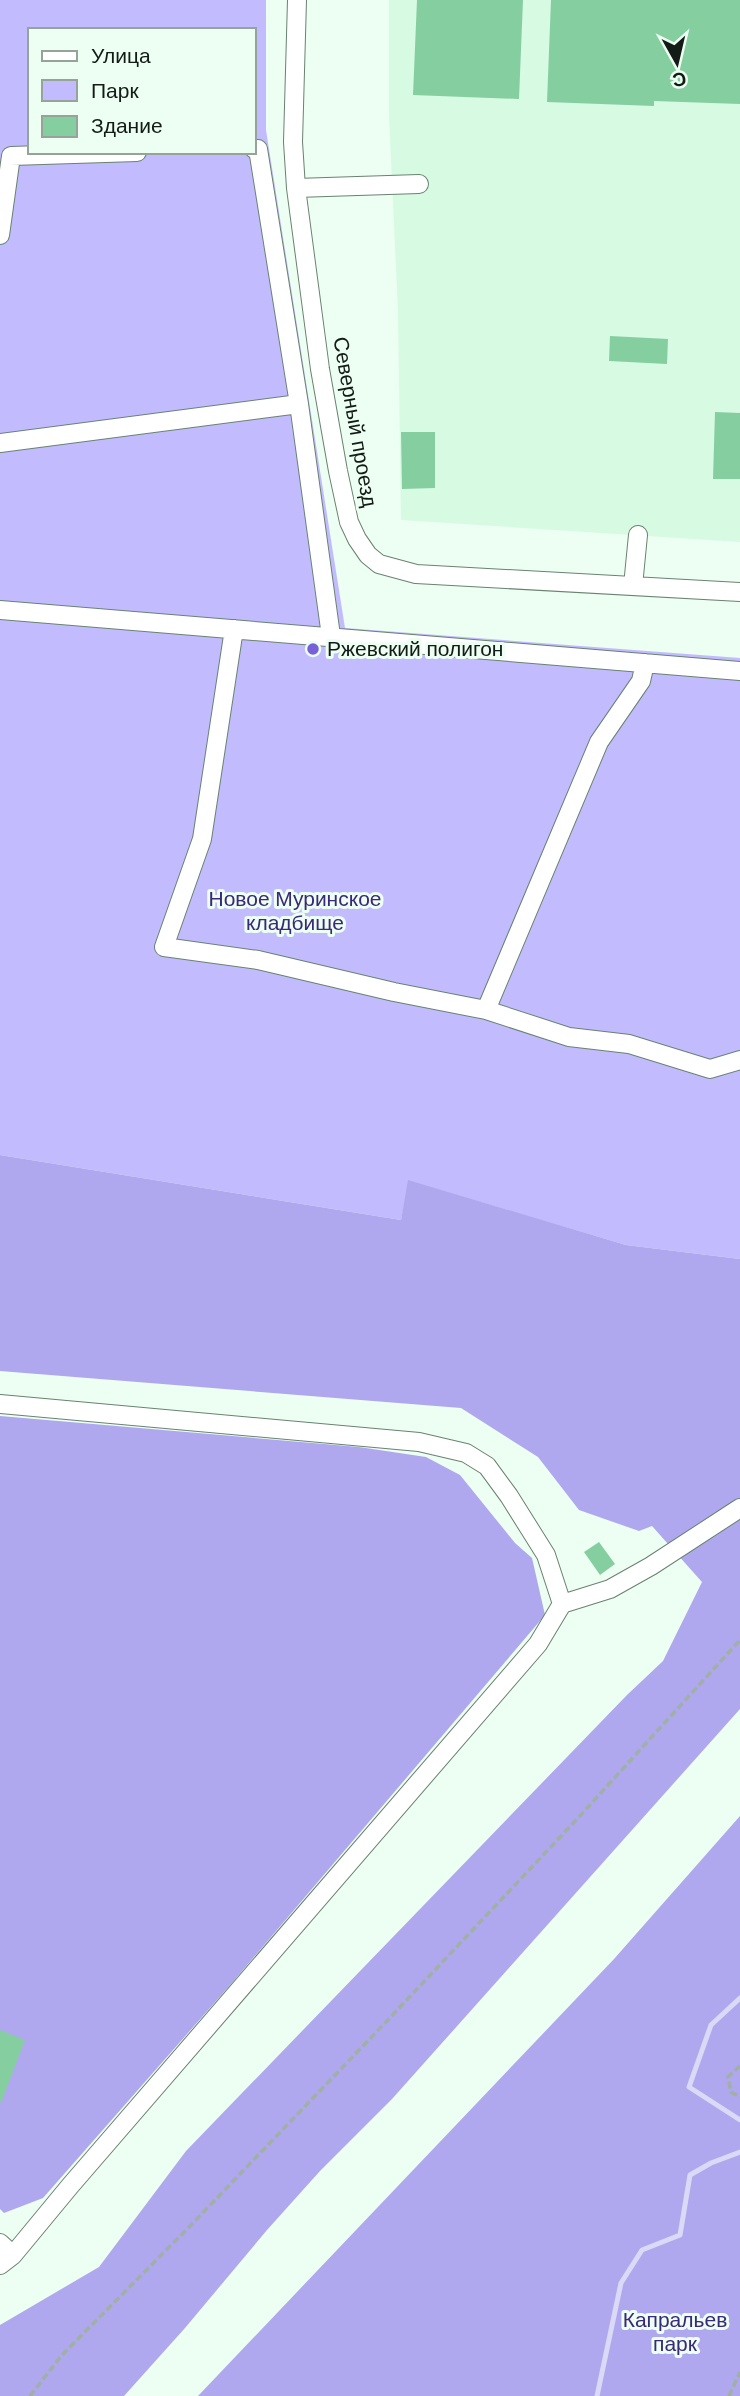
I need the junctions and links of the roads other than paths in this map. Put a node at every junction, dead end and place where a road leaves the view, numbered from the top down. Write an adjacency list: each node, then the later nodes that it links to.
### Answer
1 (297, 0): 5 (street, Северный проезд)
2 (256, 149): 7 (street)
3 (74, 154): 6 (street)
4 (419, 184): 5 (street)
5 (296, 188): 10 (street, Северный проезд)
6 (0, 235)
7 (299, 404): 8 (street); 14 (street)
8 (0, 443)
9 (638, 535): 10 (street)
10 (633, 586): 11 (street, Северный проезд)
11 (740, 593)
12 (0, 610): 13 (street)
13 (234, 629): 14 (street); 17 (street)
14 (331, 636): 15 (street)
15 (645, 663): 16 (street); 17 (street)
16 (740, 671)
17 (486, 1010): 18 (street)
18 (740, 1060)
19 (0, 1405): 21 (street)
20 (740, 1508): 21 (street)
21 (562, 1604): 22 (street)
22 (4, 2254)

